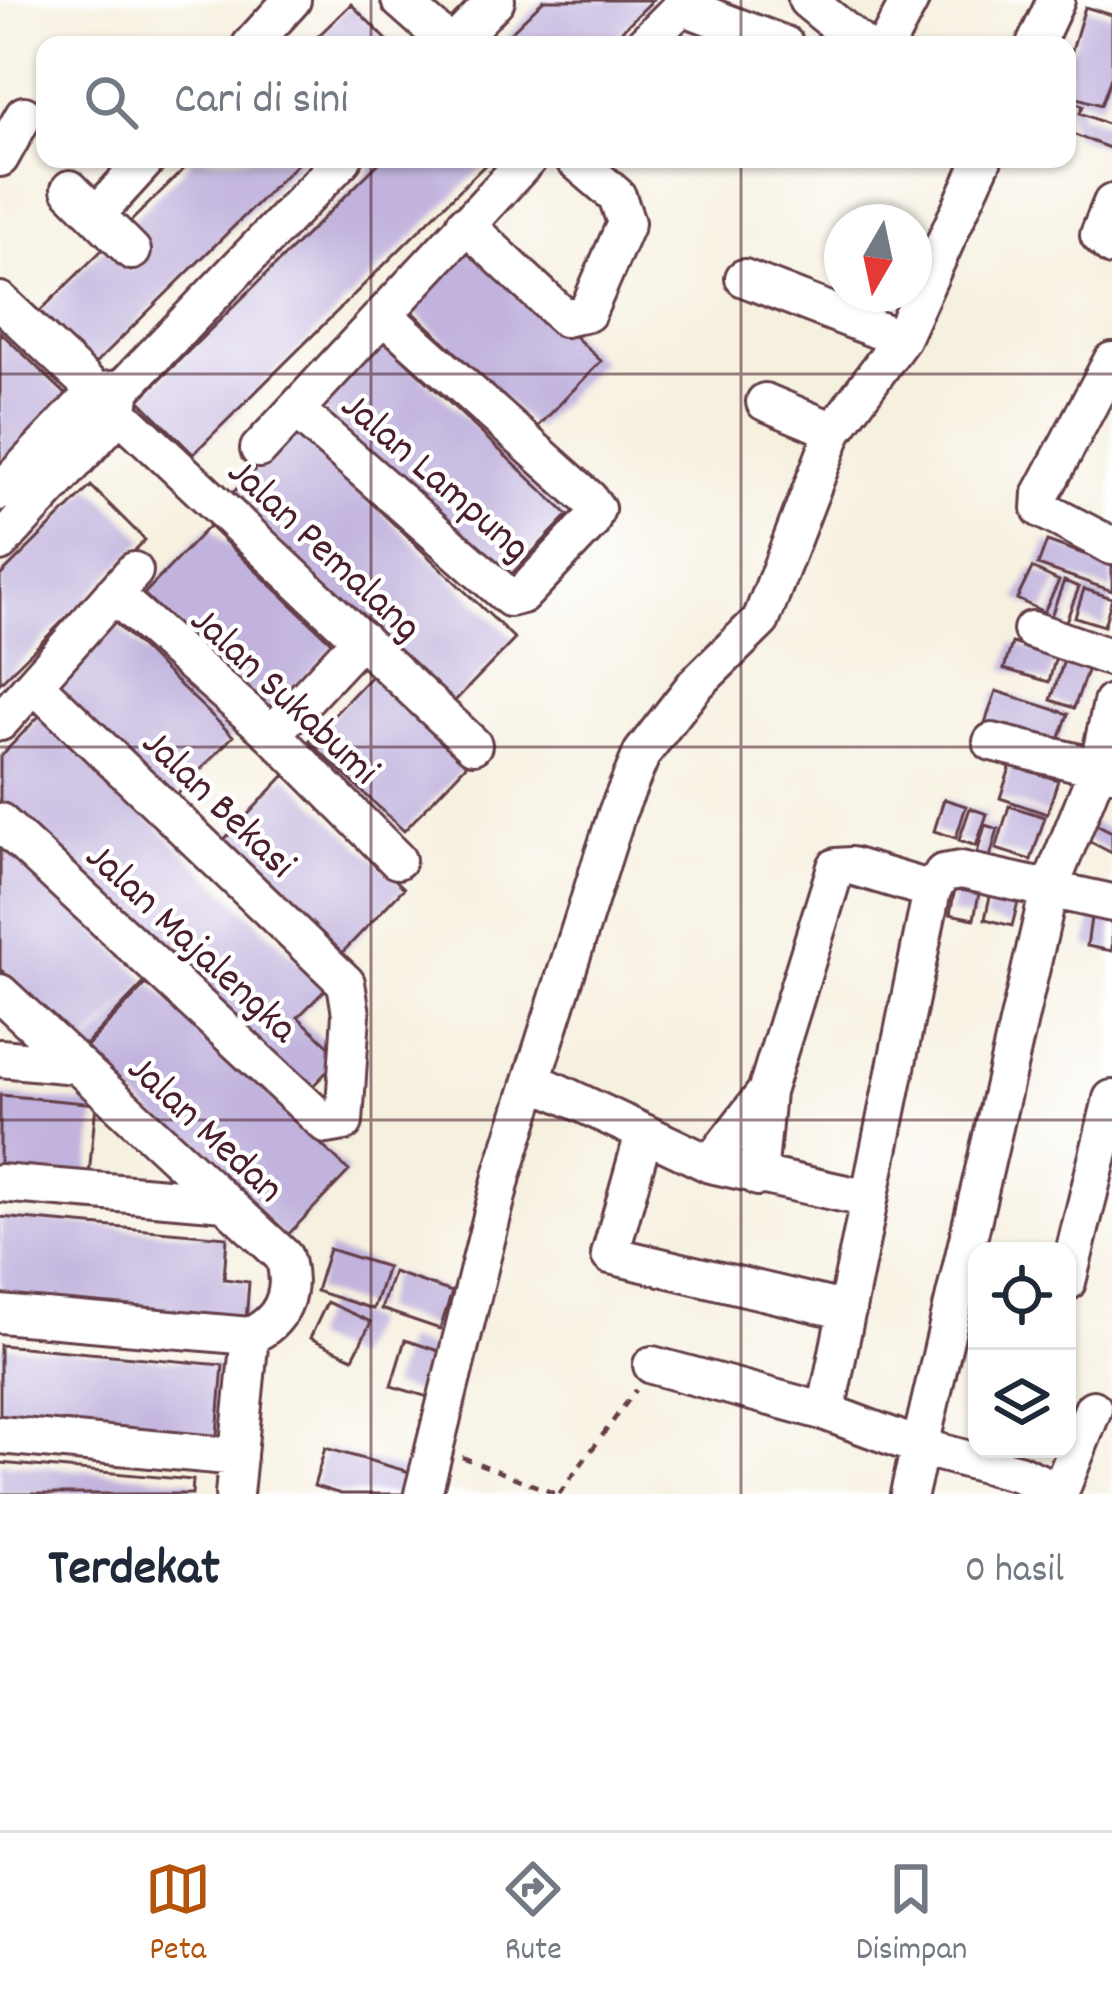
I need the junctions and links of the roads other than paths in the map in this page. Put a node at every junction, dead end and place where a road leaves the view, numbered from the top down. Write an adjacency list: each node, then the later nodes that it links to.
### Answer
1 (292, 0): 8 (street)
2 (400, 0): 9 (street)
3 (496, 0): 10 (street)
4 (808, 0): 13 (street)
5 (910, 0): 14 (street)
6 (1055, 0): 15 (street)
7 (685, 3): 11 (street); 12 (street)
8 (259, 36)
9 (442, 36)
10 (461, 36)
11 (652, 36)
12 (764, 36)
13 (851, 36)
14 (891, 36)
15 (1039, 36)
16 (24, 115): 17 (street)
17 (0, 158)
18 (134, 168): 26 (street)
19 (335, 168): 32 (street)
20 (519, 168): 24 (street)
21 (584, 168): 24 (street)
22 (979, 168): 30 (street)
23 (1112, 202): 25 (street)
24 (465, 224): 29 (street)
25 (1112, 247)
26 (132, 251)
27 (744, 278): 30 (street)
28 (0, 302): 32 (street, Jalan Pemalang)
29 (386, 317): 34 (street); 34 (street, Jalan Lampung)
30 (901, 339): 35 (street)
31 (1112, 361): 39 (street)
32 (112, 399): 37 (street); 38 (street); 41 (street, Jalan Pemalang)
33 (765, 402): 35 (street)
34 (298, 412): 36 (street)
35 (834, 431): 58 (street)
36 (259, 449)
37 (0, 492)
38 (0, 544)
39 (1112, 546)
40 (1032, 630): 42 (street)
41 (361, 639): 46 (street); 48 (street, Jalan Pemalang)
42 (1112, 658)
43 (34, 684): 45 (street); 46 (street, Jalan Sukabumi); 61 (street, Jalan Bekasi)
44 (1112, 703): 49 (street)
45 (0, 722)
46 (272, 734): 51 (street, Jalan Sukabumi)
47 (992, 742): 49 (street)
48 (473, 745)
49 (1105, 769): 53 (street)
50 (0, 822): 61 (street, Jalan Majalengka)
51 (397, 860)
52 (932, 890): 53 (street); 59 (street); 66 (street)
53 (1049, 890): 54 (street); 76 (street)
54 (1112, 904)
55 (0, 993): 57 (street, Jalan Medan)
56 (0, 1058): 57 (street)
57 (76, 1064): 67 (street, Jalan Medan)
58 (534, 1081): 62 (street); 80 (street)
59 (766, 1092): 63 (street); 64 (street)
60 (1112, 1099): 68 (street)
61 (327, 1124)
62 (644, 1137): 63 (street); 69 (street)
63 (710, 1165): 64 (street)
64 (758, 1177): 66 (street)
65 (0, 1183): 67 (street)
66 (869, 1199): 69 (street)
67 (225, 1202): 71 (street, Jalan Medan)
68 (1076, 1245)
69 (847, 1311): 74 (street)
70 (0, 1314): 71 (street)
71 (250, 1336): 77 (street)
72 (652, 1365): 74 (street)
73 (1091, 1408): 78 (street)
74 (826, 1412): 76 (street)
75 (0, 1436): 77 (street)
76 (920, 1447): 78 (street); 81 (street)
77 (238, 1457): 79 (street)
78 (1060, 1493)
79 (234, 1494)
80 (423, 1494)
81 (909, 1494)

